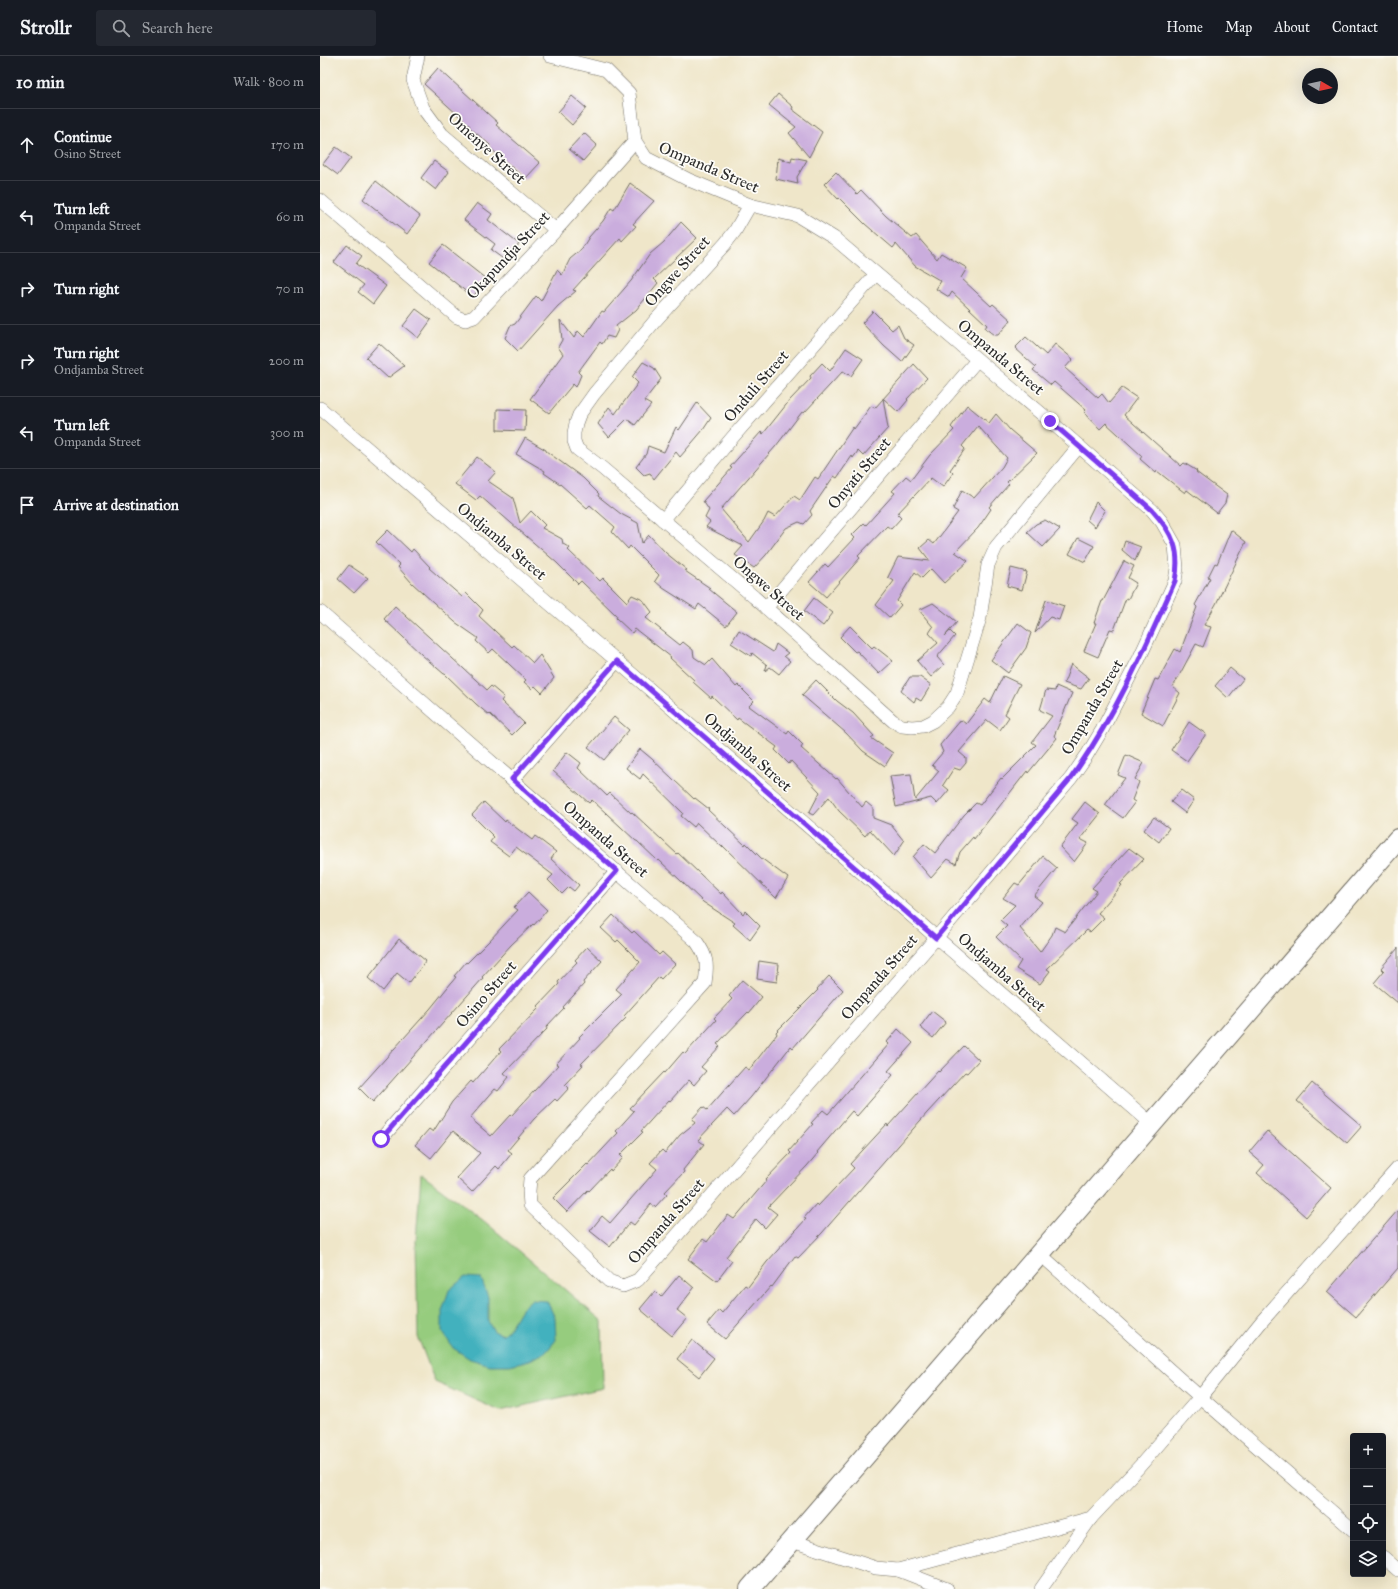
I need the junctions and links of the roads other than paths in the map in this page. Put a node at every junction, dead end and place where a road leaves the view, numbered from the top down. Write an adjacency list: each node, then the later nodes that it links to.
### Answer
1 (418, 56): 6 (street, Omenye Street)
2 (550, 56): 3 (street, Ompanda Street)
3 (635, 141): 5 (street, Ompanda Street); 6 (street, Okapundja Street)
4 (320, 200): 6 (street, Okapundja Street)
5 (750, 205): 7 (street, Ompanda Street); 11 (street, Ongwe Street)
6 (556, 230)
7 (876, 274): 8 (street, Ompanda Street); 11 (street, Onduli Street)
8 (977, 360): 10 (street, Ompanda Street); 12 (street, Onyati Street)
9 (320, 408): 14 (street, Ondjamba Street)
10 (1079, 446): 12 (street, Ongwe Street); 18 (street, Ompanda Street)
11 (663, 520): 12 (street, Ongwe Street)
12 (766, 608)
13 (320, 612): 15 (street, Ompanda Street)
14 (617, 661): 15 (street); 18 (street, Ondjamba Street)
15 (512, 779): 17 (street, Ompanda Street)
16 (1398, 839): 19 (main road)
17 (617, 871): 18 (street, Ompanda Street); 20 (street, Osino Street)
18 (936, 938): 19 (street, Ondjamba Street)
19 (1152, 1124): 22 (main road)
20 (381, 1139)
21 (1398, 1168): 23 (street)
22 (1040, 1254): 23 (street); 26 (main road)
23 (1200, 1397): 24 (street); 25 (street)
24 (1091, 1518): 28 (street); 32 (street)
25 (1350, 1527)
26 (792, 1541): 28 (street); 30 (main road)
27 (1386, 1560): 29 (street)
28 (898, 1570): 31 (street)
29 (1398, 1570)
30 (750, 1589)
31 (947, 1589)
32 (1041, 1589)

